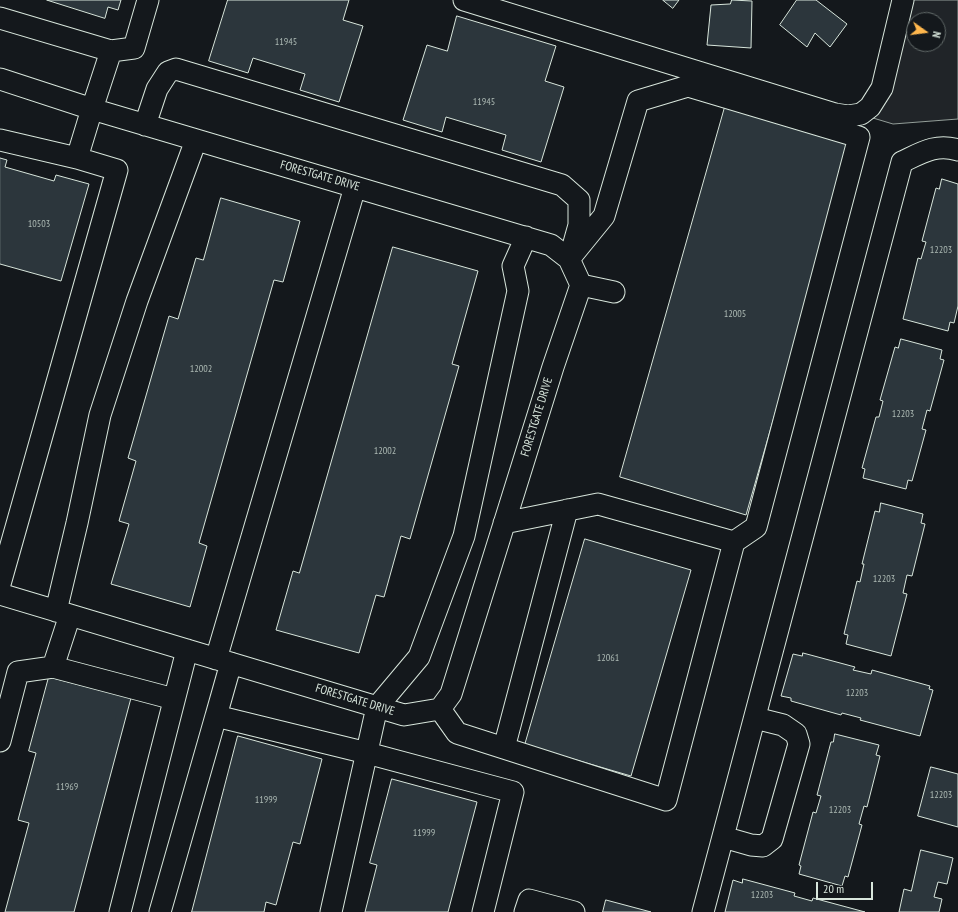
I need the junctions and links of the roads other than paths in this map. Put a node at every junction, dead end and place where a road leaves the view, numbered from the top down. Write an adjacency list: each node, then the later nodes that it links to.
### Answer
1 (148, 0): 5 (street)
2 (464, 0): 3 (street)
3 (903, 0)
4 (0, 18): 5 (street)
5 (111, 51): 7 (street)
6 (0, 79): 7 (street, FORESTGATE DRIVE)
7 (92, 109): 8 (street, FORESTGATE DRIVE); 12 (street)
8 (145, 124): 10 (street, FORESTGATE DRIVE); 15 (street)
9 (0, 140): 12 (street)
10 (196, 140): 13 (street, FORESTGATE DRIVE); 23 (street)
11 (958, 150): 31 (street)
12 (77, 158): 21 (street)
13 (356, 187): 14 (street, FORESTGATE DRIVE); 25 (street)
14 (526, 237): 15 (street, FORESTGATE DRIVE); 28 (street)
15 (570, 259): 16 (street, FORESTGATE DRIVE); 20 (street)
16 (581, 285): 17 (street); 19 (street, FORESTGATE DRIVE)
17 (614, 292)
18 (567, 510): 19 (street); 20 (street); 33 (street)
19 (504, 523): 29 (street, FORESTGATE DRIVE)
20 (734, 542): 33 (street)
21 (0, 584)
22 (0, 594): 23 (street, FORESTGATE DRIVE)
23 (63, 613): 24 (street, FORESTGATE DRIVE); 26 (street)
24 (187, 650): 25 (street, FORESTGATE DRIVE); 27 (street)
25 (224, 661): 28 (street, FORESTGATE DRIVE); 30 (street)
26 (53, 667): 27 (street); 32 (street)
27 (174, 699): 36 (street)
28 (377, 707): 29 (street, FORESTGATE DRIVE); 34 (street)
29 (440, 709): 33 (street)
30 (216, 716): 34 (street); 37 (street)
31 (755, 718): 35 (street); 35 (street)
32 (0, 741)
33 (504, 748)
34 (367, 753): 38 (street); 39 (street)
35 (723, 837): 42 (street)
36 (120, 912)
37 (160, 912)
38 (331, 912)
39 (483, 912)
40 (525, 912): 41 (street)
41 (574, 912)
42 (703, 912)

